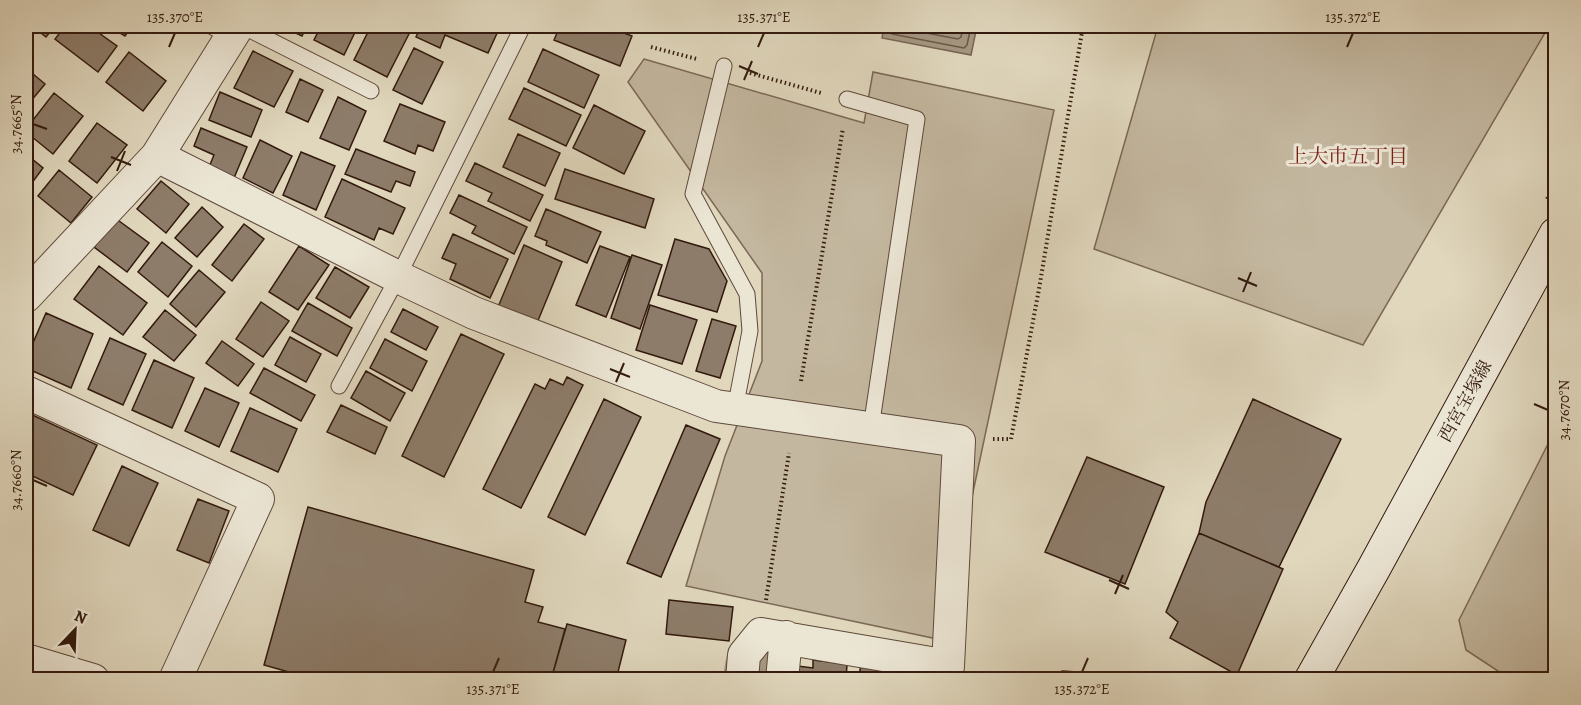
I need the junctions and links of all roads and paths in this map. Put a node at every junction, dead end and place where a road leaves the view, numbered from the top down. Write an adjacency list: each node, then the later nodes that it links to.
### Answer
1 (523, 26): 10 (lane)
2 (1083, 26): 17 (path)
3 (230, 28): 6 (lane); 8 (street)
4 (651, 47): 5 (path)
5 (724, 66): 7 (path); 14 (lane)
6 (371, 91)
7 (847, 99): 15 (path); 16 (lane)
8 (157, 156): 10 (street); 11 (street)
9 (1556, 234): 18 (main road, 西宮宝塚線)
10 (398, 277): 12 (lane); 14 (street)
11 (26, 296)
12 (339, 386)
13 (26, 392): 23 (street)
14 (735, 409): 15 (street)
15 (795, 418): 16 (street); 19 (path)
16 (871, 428): 17 (street)
17 (960, 441): 21 (street)
18 (1374, 568): 26 (main road, 西宮宝塚線); 27 (main road, 西宮宝塚線)
19 (774, 636): 21 (street); 24 (street); 25 (street)
20 (26, 660): 22 (street)
21 (947, 673)
22 (93, 680)
23 (175, 680)
24 (742, 680)
25 (782, 680)
26 (1311, 680)
27 (1330, 680)

